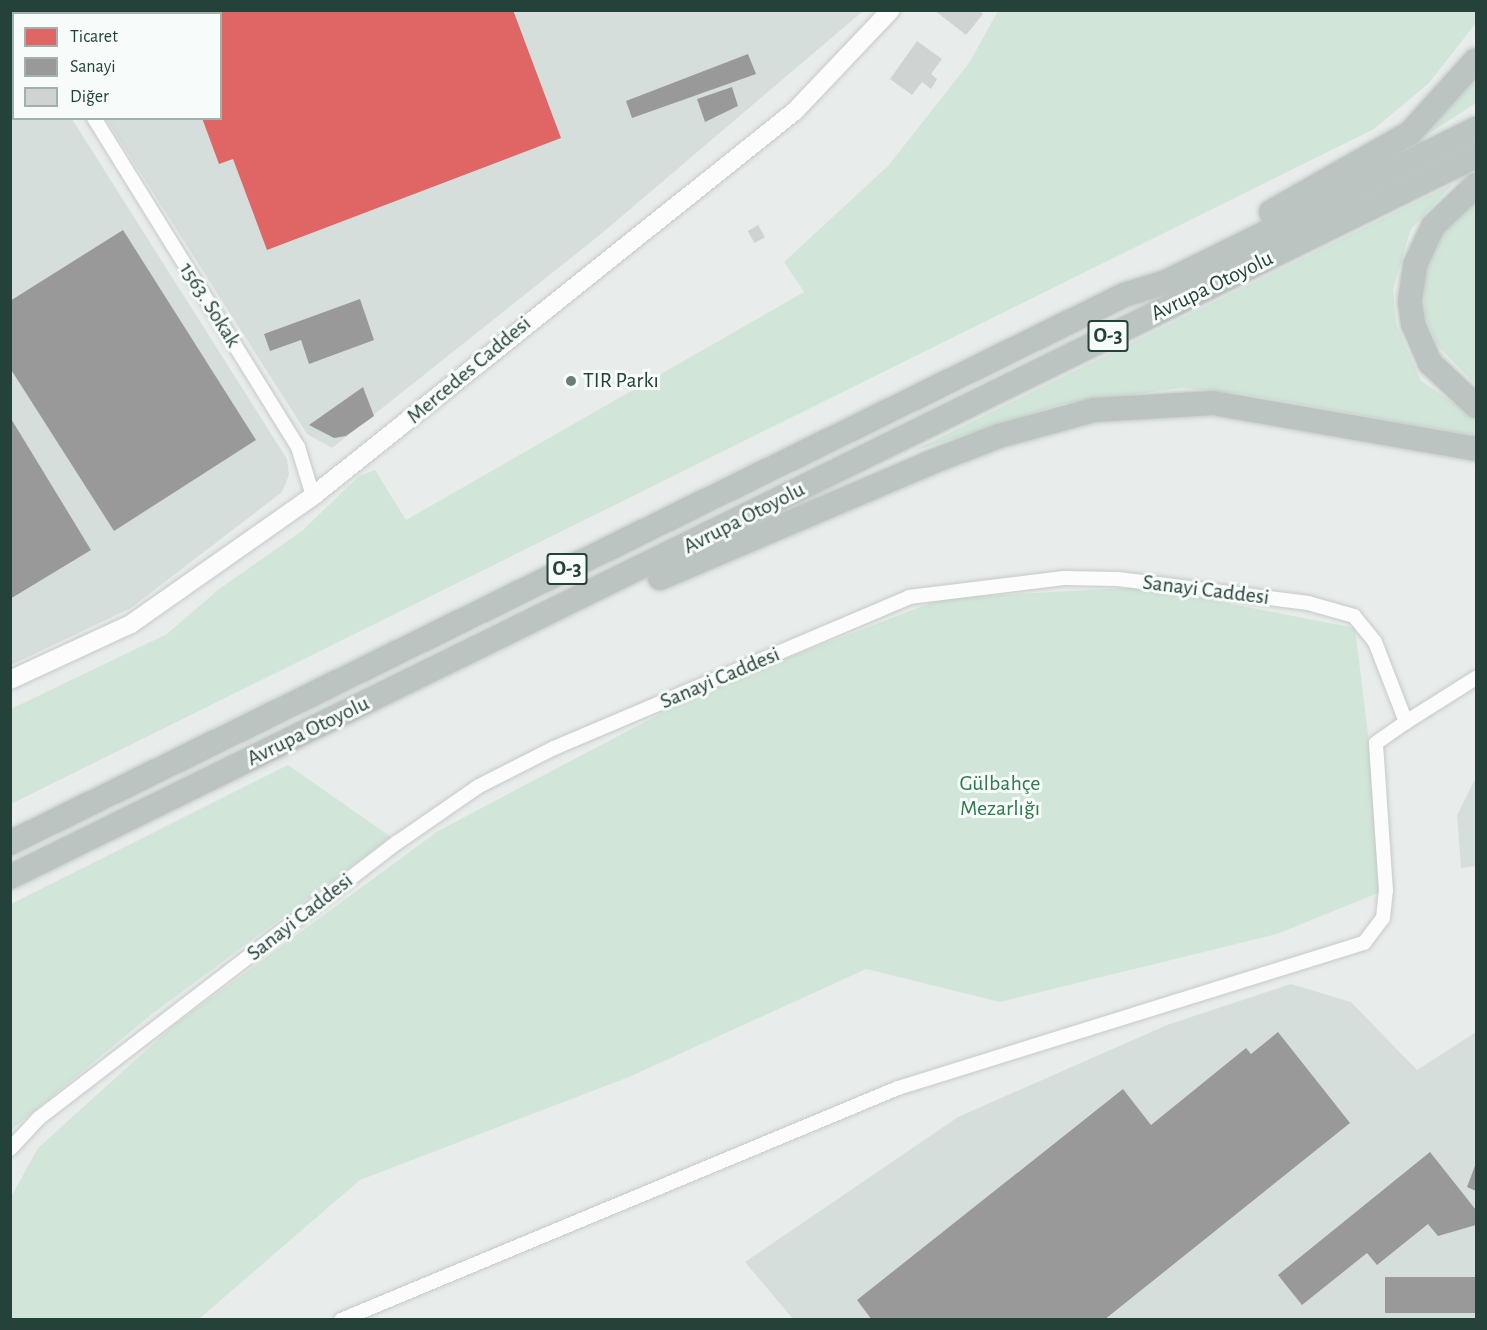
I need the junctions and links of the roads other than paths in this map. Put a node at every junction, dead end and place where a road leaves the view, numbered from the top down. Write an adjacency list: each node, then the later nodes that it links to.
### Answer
1 (891, 10): 10 (street, Mercedes Caddesi)
2 (1476, 60): 7 (highway)
3 (95, 120): 10 (street, 1563. Sokak)
4 (1476, 129): 7 (highway, Avrupa Otoyolu / O-3)
5 (1476, 156): 11 (highway, Avrupa Otoyolu / O-3)
6 (1476, 185): 8 (highway)
7 (1124, 295): 15 (highway, Avrupa Otoyolu / O-3)
8 (1476, 406)
9 (1476, 449): 11 (highway)
10 (313, 496): 13 (street, Mercedes Caddesi)
11 (539, 619): 16 (highway, Avrupa Otoyolu / O-3)
12 (1476, 678): 14 (street)
13 (10, 680)
14 (1406, 722): 17 (street, Sanayi Caddesi); 18 (street)
15 (10, 843)
16 (10, 877)
17 (10, 1149)
18 (340, 1320)

